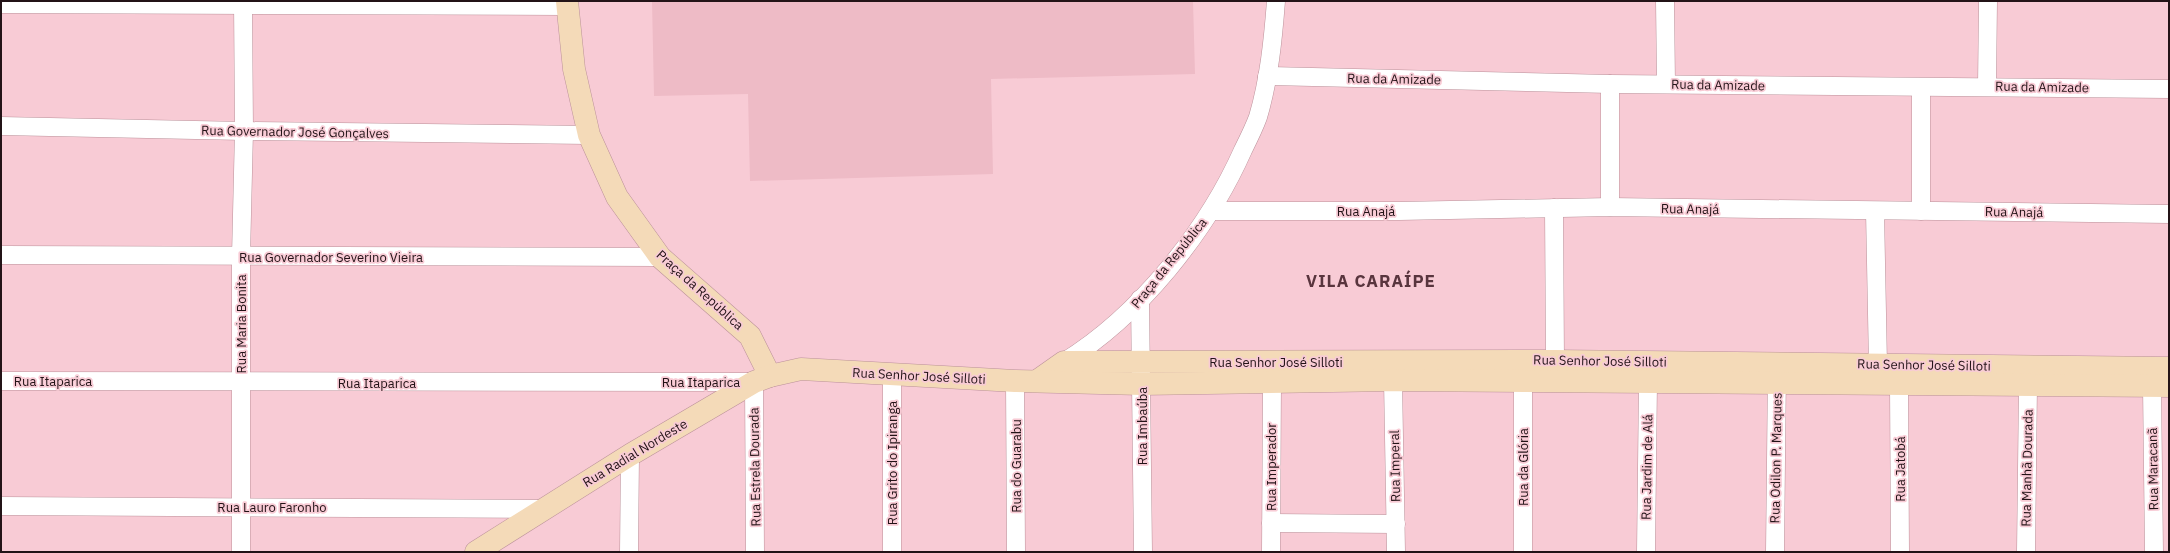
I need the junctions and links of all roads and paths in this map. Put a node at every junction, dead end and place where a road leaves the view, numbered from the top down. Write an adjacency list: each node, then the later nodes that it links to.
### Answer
1 (1276, 1): 7 (street, Praça da República)
2 (1665, 1): 9 (street)
3 (1988, 1): 10 (street)
4 (242, 3): 5 (street); 6 (street); 14 (street, Rua Maria Bonita)
5 (1, 4)
6 (567, 4): 15 (street, Praça da República)
7 (1268, 76): 8 (street, Rua da Amizade); 18 (street, Praça da República)
8 (1610, 84): 9 (street, Rua da Amizade); 16 (street)
9 (1666, 84): 11 (street, Rua da Amizade)
10 (1987, 86): 11 (street, Rua da Amizade); 12 (street, Rua da Amizade)
11 (1921, 88): 20 (street)
12 (2169, 89)
13 (1, 126): 14 (street, Rua Governador José Gonçalves)
14 (244, 131): 15 (street, Rua Governador José Gonçalves); 23 (street, Rua Maria Bonita)
15 (589, 135): 24 (street, Praça da República)
16 (1610, 207): 17 (street, Rua Anajá); 19 (street, Rua Anajá)
17 (1554, 208): 18 (street, Rua Anajá); 26 (street)
18 (1211, 211): 25 (street, Praça da República)
19 (1875, 211): 20 (street, Rua Anajá); 29 (street)
20 (1921, 211): 21 (street, Rua Anajá)
21 (2169, 214)
22 (1, 255): 23 (street, Rua Governador Severino Vieira)
23 (241, 256): 24 (street, Rua Governador Severino Vieira); 42 (street, Rua Maria Bonita)
24 (660, 257): 34 (street, Praça da República)
25 (1140, 300): 27 (street, Praça da República); 28 (street, Rua Imbaúba)
26 (1555, 361): 28 (street, Rua Senhor José Silloti); 32 (street, Rua Senhor José Silloti)
27 (1064, 362): 28 (street, Rua Senhor José Silloti); 38 (street)
28 (1142, 362): 43 (street, Rua Imbaúba)
29 (1878, 365): 30 (street, Rua Senhor José Silloti); 32 (street, Rua Senhor José Silloti)
30 (2169, 368)
31 (801, 369): 33 (street, Rua Senhor José Silloti); 34 (street, Rua Radial Nordeste)
32 (1777, 373): 41 (street, Rua Senhor José Silloti); 44 (street, Rua Senhor José Silloti); 65 (street, Rua Odilon P. Marques)
33 (892, 374): 37 (street, Rua Senhor José Silloti); 58 (street, Rua Grito do Ipiranga)
34 (762, 379): 42 (street, Rua Itaparica); 47 (street, Rua Radial Nordeste); 57 (street, Rua Estrela Dourada)
35 (1393, 380): 39 (street, Rua Senhor José Silloti); 40 (street, Rua Senhor José Silloti); 52 (street, Rua Imperal)
36 (1, 381): 42 (street, Rua Itaparica)
37 (1015, 381): 38 (street, Rua Senhor José Silloti); 59 (street, Rua do Guarabu)
38 (1037, 381): 43 (street, Rua Senhor José Silloti)
39 (1523, 381): 41 (street, Rua Senhor José Silloti); 63 (street, Rua da Glória)
40 (1272, 382): 43 (street, Rua Senhor José Silloti); 51 (street, Rua Imperador)
41 (1648, 382): 64 (street, Rua Jardim de Alá)
42 (240, 383): 49 (street, Rua Maria Bonita)
43 (1142, 384): 60 (street, Rua Imbaúba)
44 (1899, 385): 45 (street, Rua Senhor José Silloti); 66 (street, Rua Jatobá)
45 (2028, 385): 46 (street, Rua Senhor José Silloti); 67 (street, Rua Manhã Dourada)
46 (2161, 386): 68 (street, Rua Maracanã)
47 (630, 455): 50 (street, Rua Radial Nordeste); 56 (street)
48 (1, 506): 49 (street, Rua Lauro Faronho)
49 (240, 507): 50 (street, Rua Lauro Faronho); 54 (street, Rua Maria Bonita)
50 (543, 509): 53 (street, Rua Radial Nordeste)
51 (1271, 523): 52 (street); 61 (street, Rua Imperador)
52 (1396, 524): 62 (street, Rua Imperal)
53 (500, 544): 55 (street, Rua Radial Nordeste)
54 (241, 552)
55 (476, 552)
56 (629, 552)
57 (755, 552)
58 (892, 552)
59 (1016, 552)
60 (1143, 552)
61 (1271, 552)
62 (1396, 552)
63 (1523, 552)
64 (1646, 552)
65 (1775, 552)
66 (1900, 552)
67 (2026, 552)
68 (2154, 552)

